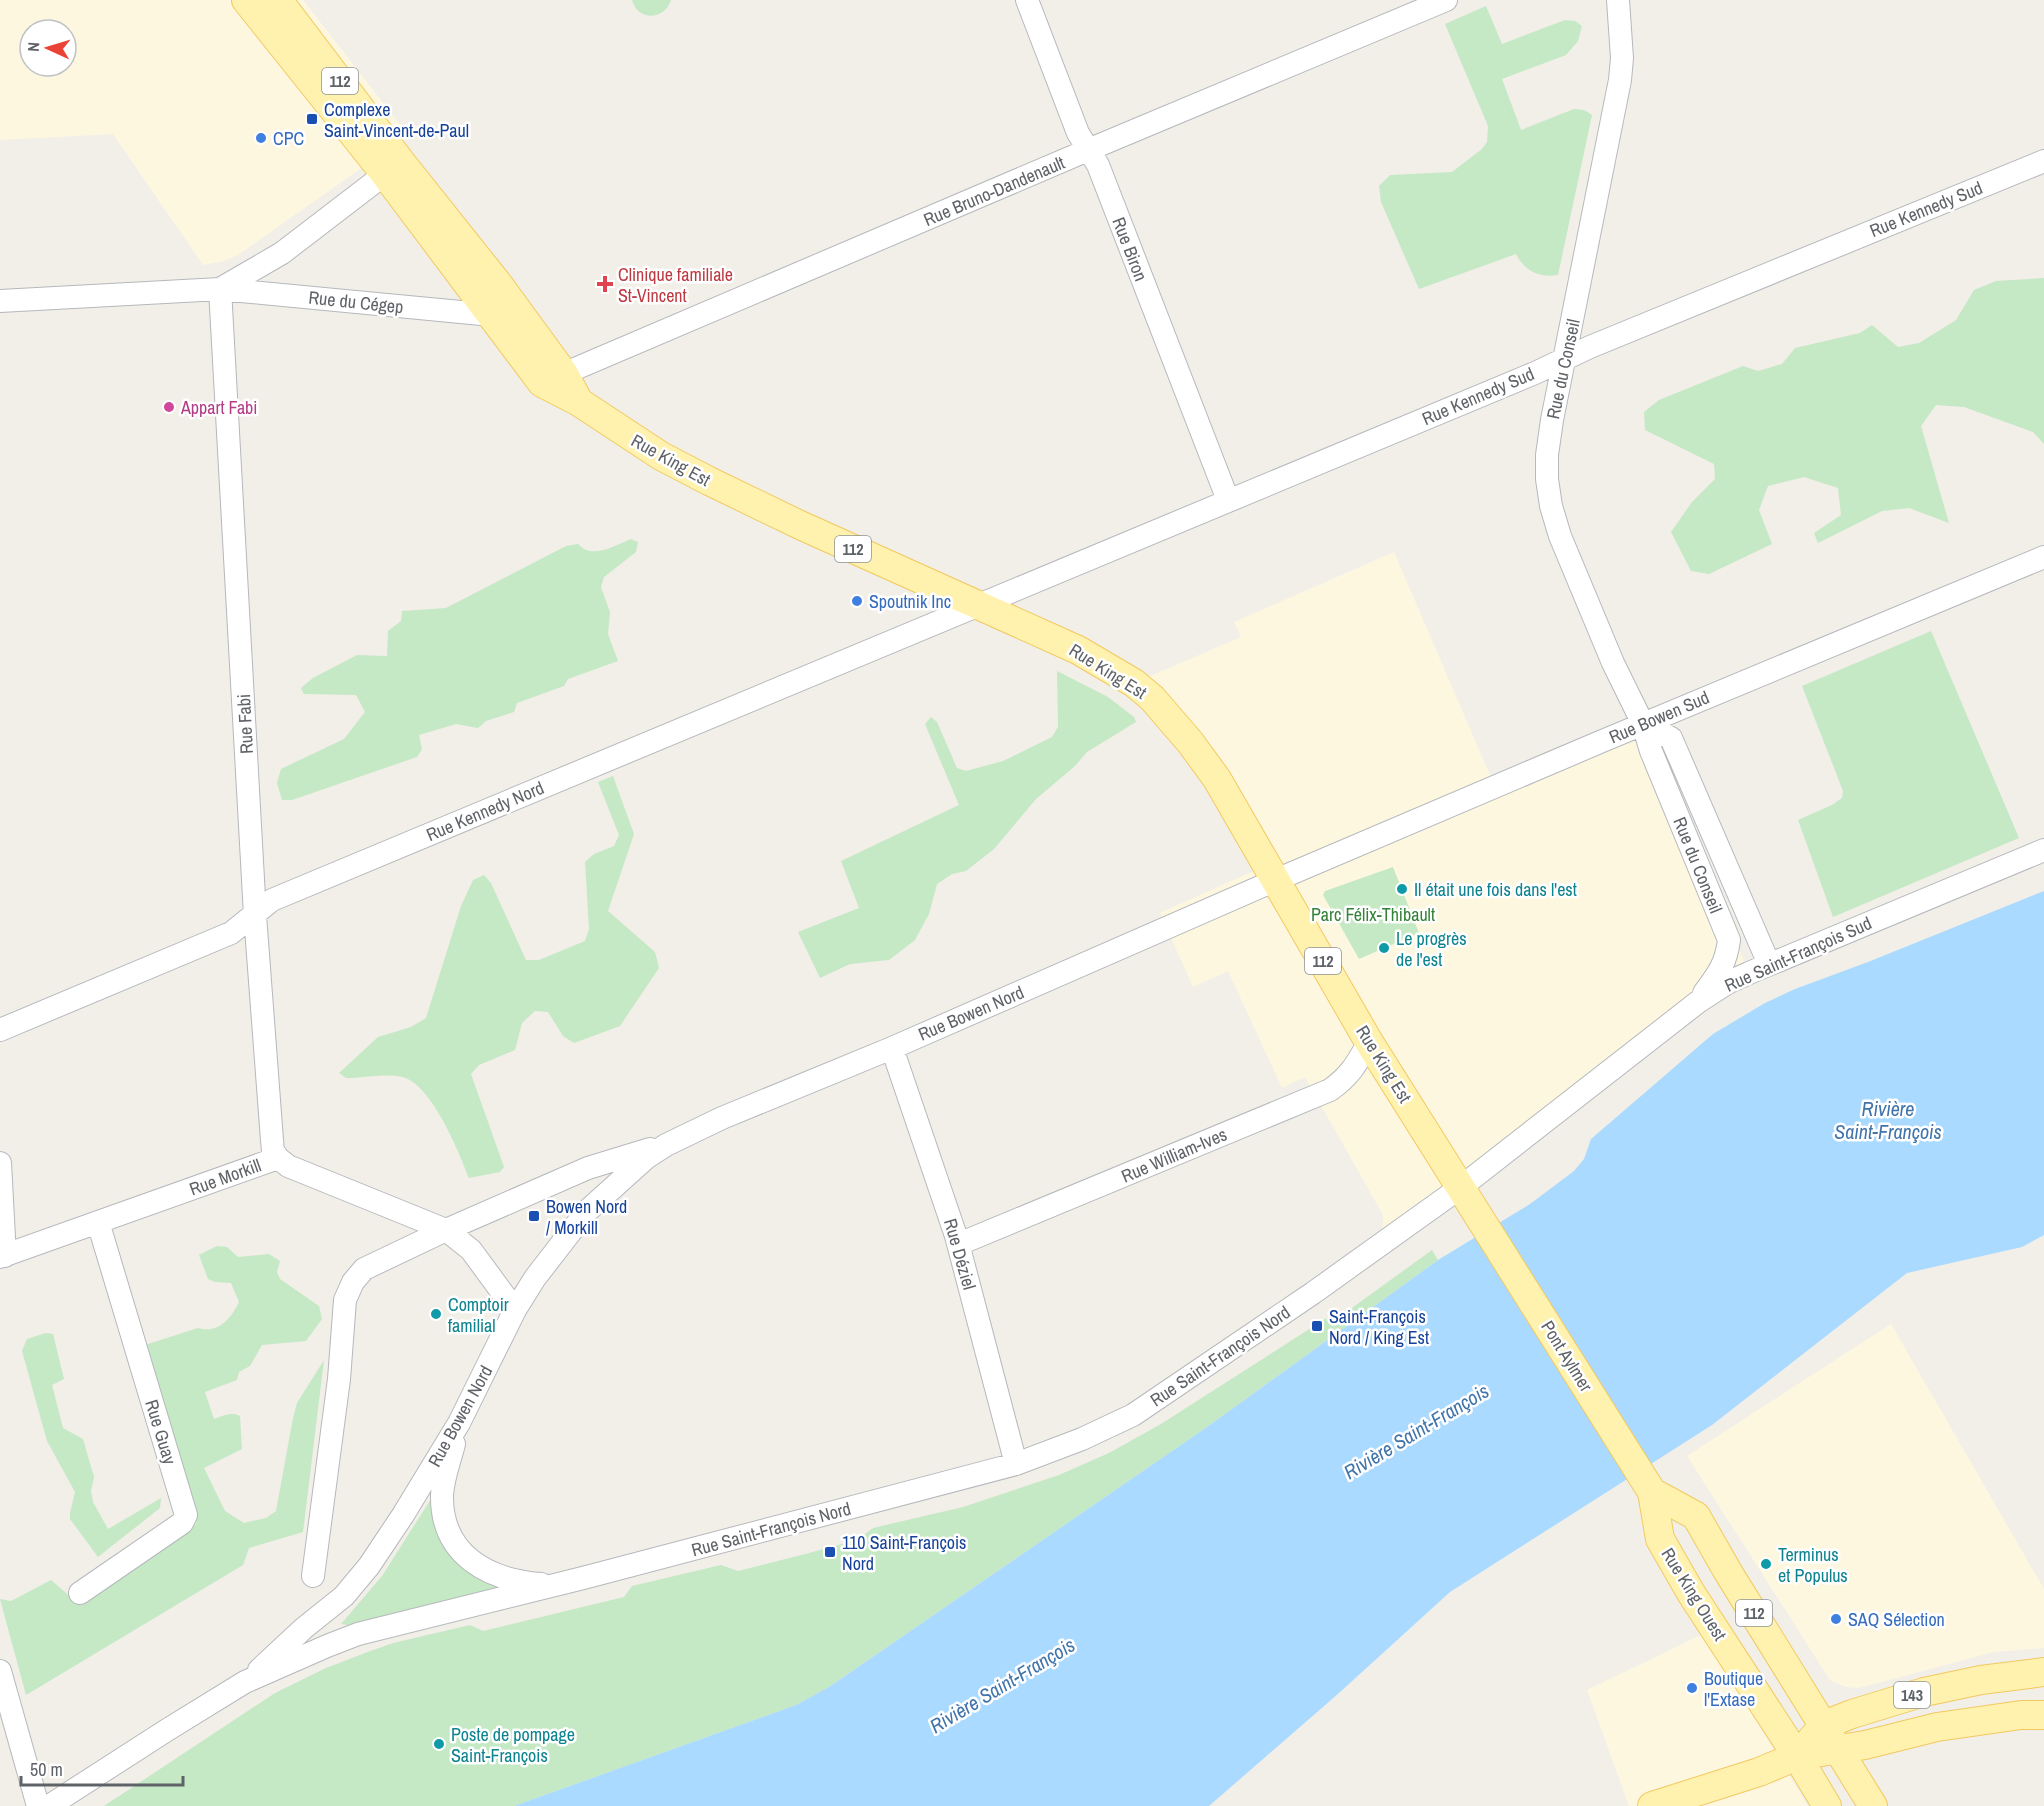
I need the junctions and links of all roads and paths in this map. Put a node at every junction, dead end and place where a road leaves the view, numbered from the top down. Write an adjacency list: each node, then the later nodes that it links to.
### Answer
1 (246, 0): 8 (main road, Rue King Est / 112)
2 (278, 0): 8 (main road, Rue King Est / 112)
3 (1027, 0): 6 (street, Rue Biron)
4 (1446, 0): 6 (street, Rue Bruno-Dandenault)
5 (1618, 0): 12 (street, Rue du Conseil)
6 (1088, 150): 13 (street, Rue Bruno-Dandenault); 14 (street, Rue Biron)
7 (2044, 161): 12 (street, Rue Kennedy Sud)
8 (393, 168): 9 (street, Rue du Cégep); 11 (main road, Rue King Est / 112); 13 (main road, Rue King Est / 112)
9 (220, 289): 10 (street, Rue du Cégep); 11 (street, Rue du Cégep); 22 (street, Rue Fabi)
10 (0, 301)
11 (492, 315): 13 (main road, Rue King Est / 112)
12 (1566, 359): 14 (street, Rue Kennedy Sud); 17 (street, Rue du Conseil)
13 (553, 379): 16 (main road, Rue King Est / 112)
14 (1228, 500): 16 (street, Rue Kennedy Sud)
15 (2044, 558): 18 (street, Rue Bowen Sud)
16 (979, 604): 21 (main road, Rue King Est / 112); 22 (street, Rue Kennedy Nord)
17 (1613, 663): 18 (street, Rue du Conseil); 19 (street)
18 (1643, 723): 19 (street, Rue Bowen Sud); 23 (street, Rue du Conseil); 24 (street, Rue du Conseil)
19 (1600, 742): 21 (street, Rue Bowen Sud)
20 (2044, 850): 23 (street, Rue Saint-François Sud)
21 (1276, 880): 26 (main road, Rue King Est / 112); 27 (street, Rue Bowen Nord)
22 (255, 915): 25 (street, Rue Kennedy Nord); 29 (street, Rue Fabi)
23 (1769, 964): 24 (street, Rue Saint-François Sud)
24 (1698, 1002): 31 (street, Rue Saint-François Sud)
25 (0, 1030)
26 (1369, 1042): 31 (main road, Rue King Est / 112); 34 (street, Rue William-Ives)
27 (892, 1048): 28 (street, Rue Bowen Nord); 34 (street, Rue Déziel)
28 (666, 1144): 33 (street, Rue Bowen Nord); 36 (street, Rue Bowen Nord)
29 (278, 1158): 32 (street, Rue Morkill); 33 (street, Rue Morkill)
30 (0, 1163): 35 (street)
31 (1461, 1187): 38 (street, Rue Saint-François Nord); 39 (main road, Pont Aylmer / 112)
32 (98, 1222): 35 (street, Rue Morkill); 42 (street, Rue Guay)
33 (446, 1230): 36 (street, Rue Morkill); 40 (street, Rue Bowen Nord)
34 (959, 1244): 38 (street, Rue Déziel)
35 (2, 1256)
36 (515, 1310): 37 (street, Rue Bowen Nord)
37 (459, 1423): 41 (street); 45 (street, Rue Bowen Nord)
38 (1016, 1464): 41 (street, Rue Saint-François Nord)
39 (1652, 1492): 47 (main road, 112); 49 (main road, Rue King Ouest / 112)
40 (313, 1576)
41 (556, 1585): 45 (street, Rue Saint-François Nord)
42 (80, 1593)
43 (0, 1671): 50 (street)
44 (2044, 1672): 47 (main road, 143)
45 (245, 1682): 51 (street, Rue Saint-François Nord)
46 (2044, 1714): 48 (main road, 143)
47 (1824, 1725): 48 (main road, 112); 49 (main road, 143)
48 (1839, 1750): 49 (main road, 143); 54 (main road, 112)
49 (1797, 1756): 52 (main road, 143); 53 (main road, Rue King Ouest / 112)
50 (38, 1806)
51 (49, 1806)
52 (1652, 1806)
53 (1827, 1806)
54 (1874, 1806)

